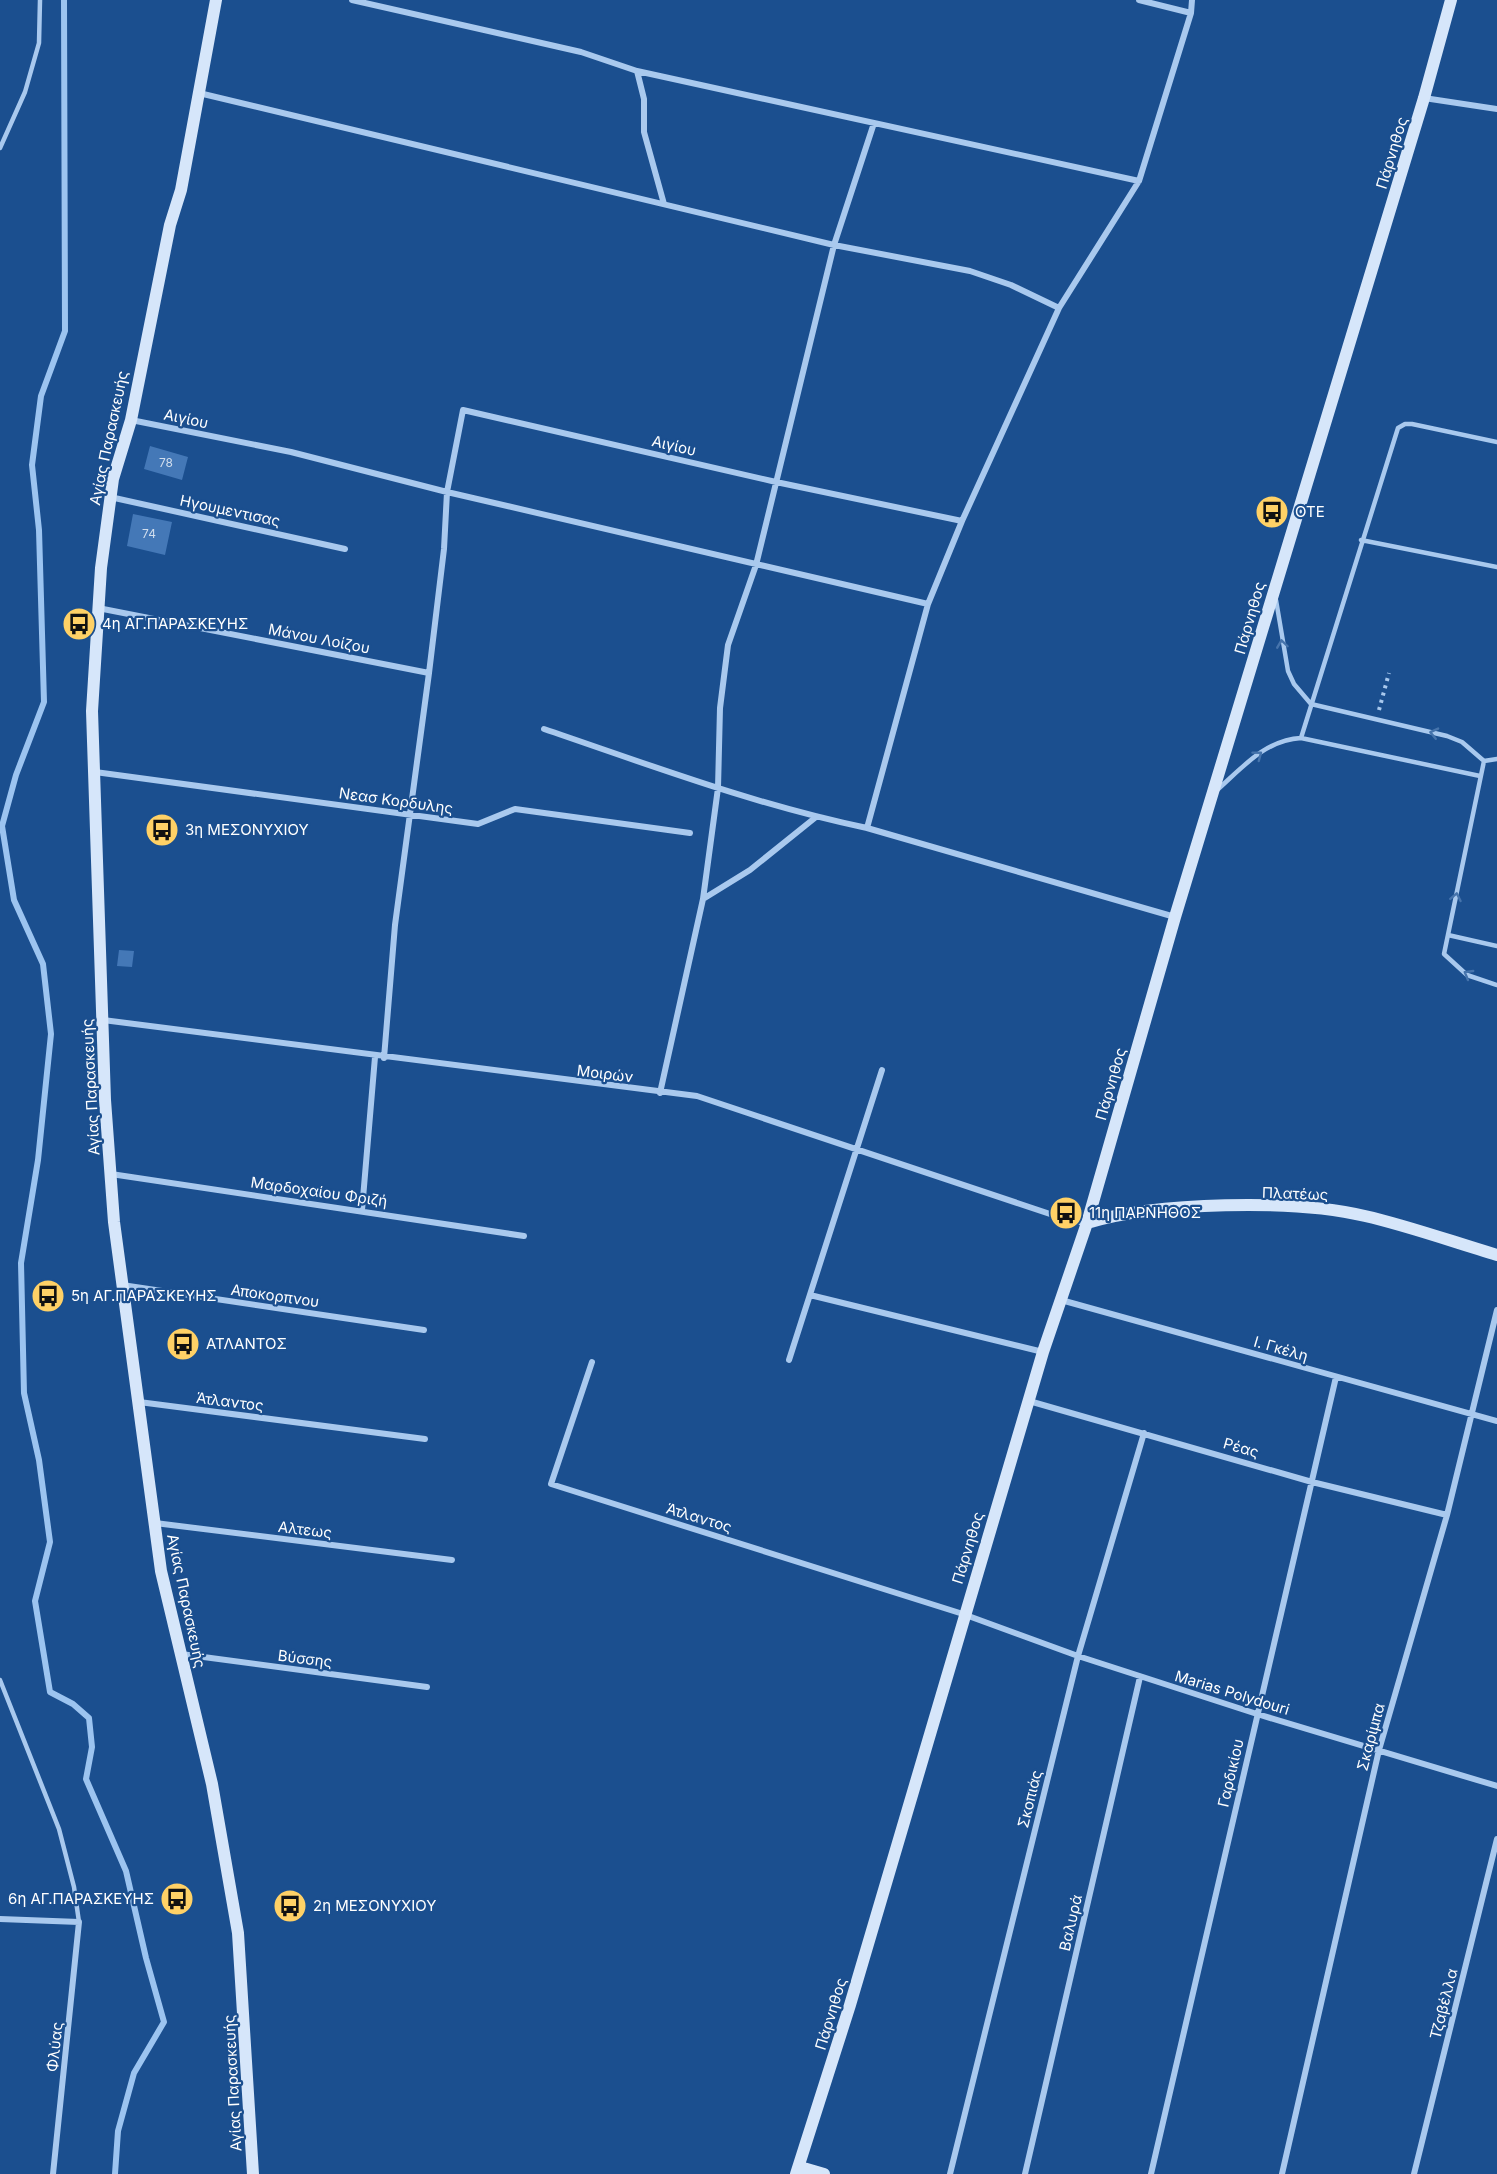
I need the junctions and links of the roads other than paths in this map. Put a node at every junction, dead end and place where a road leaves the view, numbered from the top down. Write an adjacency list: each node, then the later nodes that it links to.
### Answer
1 (40, 0): 13 (lane)
2 (216, 0): 9 (street, Αγίας Παρασκευής)
3 (352, 0): 8 (street)
4 (1139, 0): 7 (street)
5 (1192, 0): 7 (street)
6 (1450, 0): 10 (street, Πάρνηθος)
7 (1191, 13): 14 (street)
8 (637, 71): 12 (street); 15 (street)
9 (199, 93): 15 (street); 18 (street, Αγίας Παρασκευής)
10 (1424, 98): 11 (street); 28 (street, Πάρνηθος)
11 (1497, 109)
12 (874, 123): 14 (street); 16 (street)
13 (0, 148)
14 (1139, 181): 17 (street)
15 (663, 204): 16 (street)
16 (834, 245): 17 (street); 20 (street)
17 (1059, 308): 23 (street)
18 (131, 420): 21 (street, Αιγίου); 22 (street, Αγίας Παρασκευής)
19 (1497, 442): 24 (lane)
20 (776, 482): 21 (street, Αιγίου); 23 (street, Αιγίου); 26 (street)
21 (447, 492): 26 (street, Αιγίου); 31 (street)
22 (110, 497): 25 (street, Ηγουμεντισας); 30 (street, Αγίας Παρασκευής)
23 (962, 520): 29 (street)
24 (1361, 540): 27 (lane); 32 (lane)
25 (345, 549)
26 (756, 565): 29 (street, Αιγίου); 39 (street)
27 (1497, 567)
28 (1274, 590): 32 (lane, one-way to 28); 40 (street, Πάρνηθος)
29 (928, 604): 43 (street)
30 (98, 608): 31 (street, Μάνου Λοίζου); 37 (street, Αγίας Παρασκευής)
31 (429, 673): 41 (street)
32 (1311, 704): 34 (lane); 36 (lane, one-way to 32)
33 (544, 729): 39 (street)
34 (1301, 738): 38 (lane); 40 (lane, one-way to 34)
35 (1497, 759): 36 (lane)
36 (1484, 761): 38 (lane)
37 (95, 772): 41 (street, Νεασ Κορδυλης); 50 (street, Αγίας Παρασκευής)
38 (1480, 776): 47 (lane, one-way to 38)
39 (718, 788): 42 (street); 45 (street)
40 (1214, 793): 46 (street, Πάρνηθος)
41 (412, 815): 44 (street, Νεασ Κορδυλης); 52 (street)
42 (816, 817): 43 (street); 45 (street)
43 (867, 828): 46 (street)
44 (690, 833)
45 (703, 899): 54 (street)
46 (1175, 917): 58 (street, Πάρνηθος)
47 (1448, 935): 48 (lane); 49 (lane, one-way to 47)
48 (1497, 946)
49 (1497, 985)
50 (103, 1020): 51 (street, Μοιρών); 56 (street, Αγίας Παρασκευής)
51 (375, 1057): 52 (street, Μοιρών); 57 (street)
52 (384, 1058): 54 (street, Μοιρών)
53 (882, 1070): 55 (street)
54 (660, 1093): 55 (street, Μοιρών)
55 (856, 1149): 58 (street, Μοιρών); 62 (street)
56 (110, 1173): 57 (street, Μαρδοχαίου Φριζή); 61 (street, Αγίας Παρασκευής)
57 (362, 1210): 59 (street, Μαρδοχαίου Φριζή)
58 (1087, 1223): 60 (street, Πλατέως); 63 (street, Πάρνηθος)
59 (524, 1236)
60 (1497, 1255)
61 (122, 1285): 65 (street, Αποκορπνου); 71 (street, Αγίας Παρασκευής)
62 (810, 1295): 66 (street); 67 (street)
63 (1059, 1299): 66 (street, Πάρνηθος); 69 (street, Ι. Γκέλη)
64 (1497, 1310): 72 (street, Σκαρίμπα)
65 (424, 1330)
66 (1042, 1352): 70 (street, Πάρνηθος)
67 (789, 1360)
68 (592, 1362): 80 (street, Άτλαντος)
69 (1336, 1377): 72 (street, Ι. Γκέλη); 76 (street, Γαρδικίου)
70 (1029, 1401): 74 (street, Ρέας); 80 (street, Πάρνηθος)
71 (139, 1402): 75 (street, Άτλαντος); 78 (street, Αγίας Παρασκευής)
72 (1472, 1414): 73 (street, Ι. Γκέλη); 77 (street, Σκαρίμπα)
73 (1497, 1421)
74 (1143, 1433): 76 (street, Ρέας); 82 (street, Σκοπιάς)
75 (425, 1439)
76 (1312, 1482): 77 (street, Ρέας); 86 (street, Γαρδικίου)
77 (1447, 1515): 87 (street, Σκαρίμπα)
78 (155, 1523): 79 (street, Αλτεως); 81 (street, Αγίας Παρασκευής)
79 (452, 1560)
80 (963, 1614): 82 (street, Marias Polydouri); 92 (street, Πάρνηθος)
81 (181, 1654): 85 (street, Βύσσης); 94 (street, Αγίας Παρασκευής)
82 (1078, 1656): 83 (street, Marias Polydouri); 96 (street, Σκοπιάς)
83 (1140, 1677): 86 (street, Marias Polydouri); 97 (street, Βαλυρά)
84 (0, 1680): 91 (lane)
85 (427, 1687)
86 (1257, 1714): 87 (street, Marias Polydouri); 98 (street, Γαρδικίου)
87 (1379, 1750): 88 (street, Marias Polydouri); 99 (street, Σκαρίμπα)
88 (1497, 1786)
89 (1497, 1839): 100 (street, Τζαβέλλα)
90 (0, 1919): 91 (street)
91 (79, 1922): 93 (street, Φλύας)
92 (798, 2172): 95 (street)
93 (53, 2174)
94 (253, 2174)
95 (824, 2174)
96 (950, 2174)
97 (1025, 2174)
98 (1151, 2174)
99 (1282, 2174)
100 (1414, 2174)

